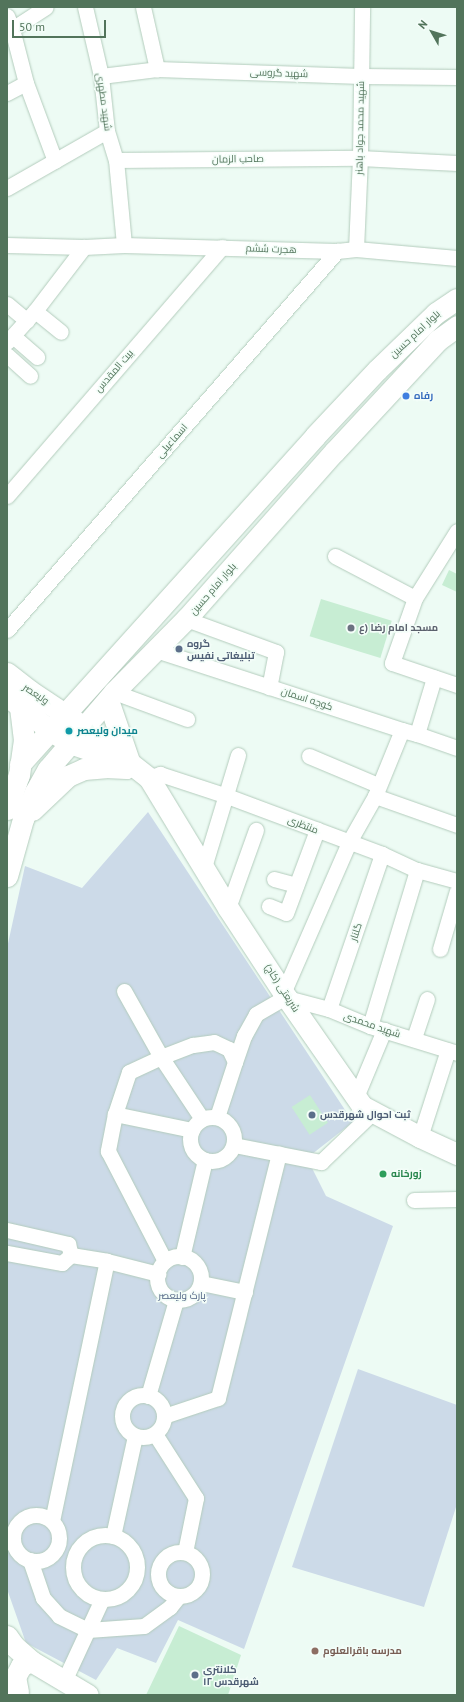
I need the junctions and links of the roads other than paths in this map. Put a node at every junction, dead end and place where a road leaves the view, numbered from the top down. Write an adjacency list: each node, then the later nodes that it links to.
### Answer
1 (46, 7): 5 (street)
2 (85, 7): 7 (street, شهید مطهری)
3 (143, 7): 6 (street)
4 (362, 7): 8 (street, شهید محمد جواد باهنر)
5 (10, 22): 10 (street)
6 (157, 69): 7 (street, شهید گروسی); 8 (street, شهید گروسی)
7 (101, 76): 12 (street, شهید مطهری)
8 (361, 76): 9 (street, شهید گروسی); 13 (street, شهید محمد جواد باهنر)
9 (457, 76)
10 (26, 83): 11 (street); 15 (street)
11 (7, 92)
12 (107, 131): 14 (street, شهید مطهری); 15 (street)
13 (360, 158): 14 (street, صاحب الزمان); 16 (street, صاحب الزمان); 22 (street, شهید محمد جواد باهنر)
14 (116, 160): 19 (street, شهید مطهری)
15 (56, 161): 17 (street)
16 (457, 163)
17 (7, 188)
18 (7, 245): 20 (street, هجرت ششم)
19 (124, 245): 20 (street, هجرت ششم); 21 (street, هجرت ششم)
20 (84, 247): 27 (street)
21 (222, 247): 23 (street, هجرت ششم); 36 (street, بیت المقدس)
22 (356, 249): 23 (street, هجرت ششم); 24 (street, هجرت ششم)
23 (337, 251): 41 (street, اسماعیلی)
24 (457, 258)
25 (457, 299): 34 (main road, بلوار امام حسین)
26 (7, 304): 27 (street)
27 (31, 316): 29 (street); 30 (street)
28 (457, 326): 35 (main road, بلوار امام حسین)
29 (61, 332)
30 (10, 339): 32 (street)
31 (7, 355): 33 (street)
32 (38, 357)
33 (30, 376)
34 (315, 436): 35 (main road); 49 (main road, بلوار امام حسین)
35 (334, 452): 40 (main road, بلوار امام حسین)
36 (7, 496)
37 (457, 531): 39 (street)
38 (335, 556): 39 (street)
39 (415, 598): 44 (street)
40 (186, 619): 42 (main road, بلوار امام حسین); 46 (street)
41 (7, 630)
42 (156, 650): 46 (street, کوچه اسمان); 47 (main road, بلوار امام حسین)
43 (7, 673): 48 (main road, ولیعصر)
44 (434, 678): 45 (street); 54 (street)
45 (457, 685)
46 (269, 687): 52 (street, کوچه اسمان)
47 (111, 696): 50 (street); 51 (main road, بلوار امام حسین); 60 (main road)
48 (19, 698): 49 (main road, ولیعصر); 53 (main road); 59 (main road)
49 (66, 714): 51 (main road, ولیعصر); 53 (main road, بلوار امام حسین)
50 (187, 719)
51 (84, 727): 55 (main road, بلوار امام حسین); 60 (main road, ولیعصر)
52 (402, 730): 54 (street, کوچه اسمان); 61 (street)
53 (51, 731): 55 (main road); 59 (main road, بلوار امام حسین)
54 (417, 734): 56 (street, کوچه اسمان)
55 (70, 743): 60 (main road); 63 (main road, بلوار امام حسین)
56 (457, 748)
57 (238, 755): 62 (street)
58 (309, 756): 61 (street)
59 (20, 764): 63 (main road, بلوار امام حسین)
60 (139, 770): 62 (street, منتظری); 63 (main road); 69 (main road, شریعتی (کاج))
61 (376, 791): 64 (street); 67 (street)
62 (227, 796): 66 (street, منتظری); 69 (street)
63 (12, 808): 71 (main road, بلوار امام حسین)
64 (457, 825)
65 (256, 830): 77 (street)
66 (317, 830): 67 (street, منتظری); 74 (street)
67 (348, 842): 68 (street, منتظری); 80 (street)
68 (382, 854): 70 (street, منتظری); 82 (street, گلنار)
69 (204, 867): 77 (main road, شریعتی (کاج))
70 (417, 870): 73 (street, منتظری); 83 (street)
71 (7, 876)
72 (274, 879): 74 (street)
73 (457, 881)
74 (296, 885): 76 (street)
75 (457, 891): 78 (street)
76 (269, 906)
77 (228, 908): 80 (main road, شریعتی (کاج))
78 (440, 949)
79 (124, 991): 86 (street)
80 (286, 995): 82 (street, شهید محمدی); 87 (street); 88 (main road, شریعتی (کاج))
81 (426, 999): 84 (street)
82 (329, 1009): 83 (street, شهید محمدی)
83 (377, 1028): 84 (street, شهید محمدی); 88 (street)
84 (414, 1038): 85 (street, شهید محمدی)
85 (452, 1051): 92 (street)
86 (161, 1057): 87 (street); 90 (street); 91 (street)
87 (235, 1062): 91 (street)
88 (356, 1097): 89 (main road, شریعتی (کاج))
89 (373, 1112): 92 (main road, شریعتی (کاج)); 94 (street)
90 (115, 1114): 91 (street); 104 (street)
91 (204, 1122): 93 (street); 96 (street)
92 (420, 1137): 95 (main road, شریعتی (کاج))
93 (234, 1145): 94 (street); 96 (street)
94 (279, 1154): 106 (street)
95 (457, 1154)
96 (206, 1160): 102 (street)
97 (457, 1199): 98 (street)
98 (414, 1200)
99 (7, 1230): 101 (street)
100 (7, 1252): 101 (street)
101 (71, 1255): 103 (street)
102 (182, 1256): 104 (street); 105 (street)
103 (107, 1261): 104 (street); 112 (street)
104 (161, 1268): 107 (street)
105 (201, 1282): 106 (street); 107 (street)
106 (245, 1292): 109 (street)
107 (176, 1300): 108 (street)
108 (148, 1396): 109 (street); 111 (street)
109 (164, 1416): 110 (street)
110 (155, 1434): 111 (street); 114 (street)
111 (135, 1436): 113 (street)
112 (52, 1521): 115 (street); 115 (street)
113 (113, 1536): 117 (street); 117 (street)
114 (185, 1552): 116 (street); 116 (street)
115 (30, 1560): 118 (street)
116 (179, 1596): 118 (street)
117 (102, 1599): 118 (street)
118 (88, 1630): 121 (street)
119 (7, 1636): 120 (main road)
120 (31, 1661): 121 (main road); 122 (main road)
121 (64, 1681): 123 (main road)
122 (16, 1692)
123 (88, 1695)

